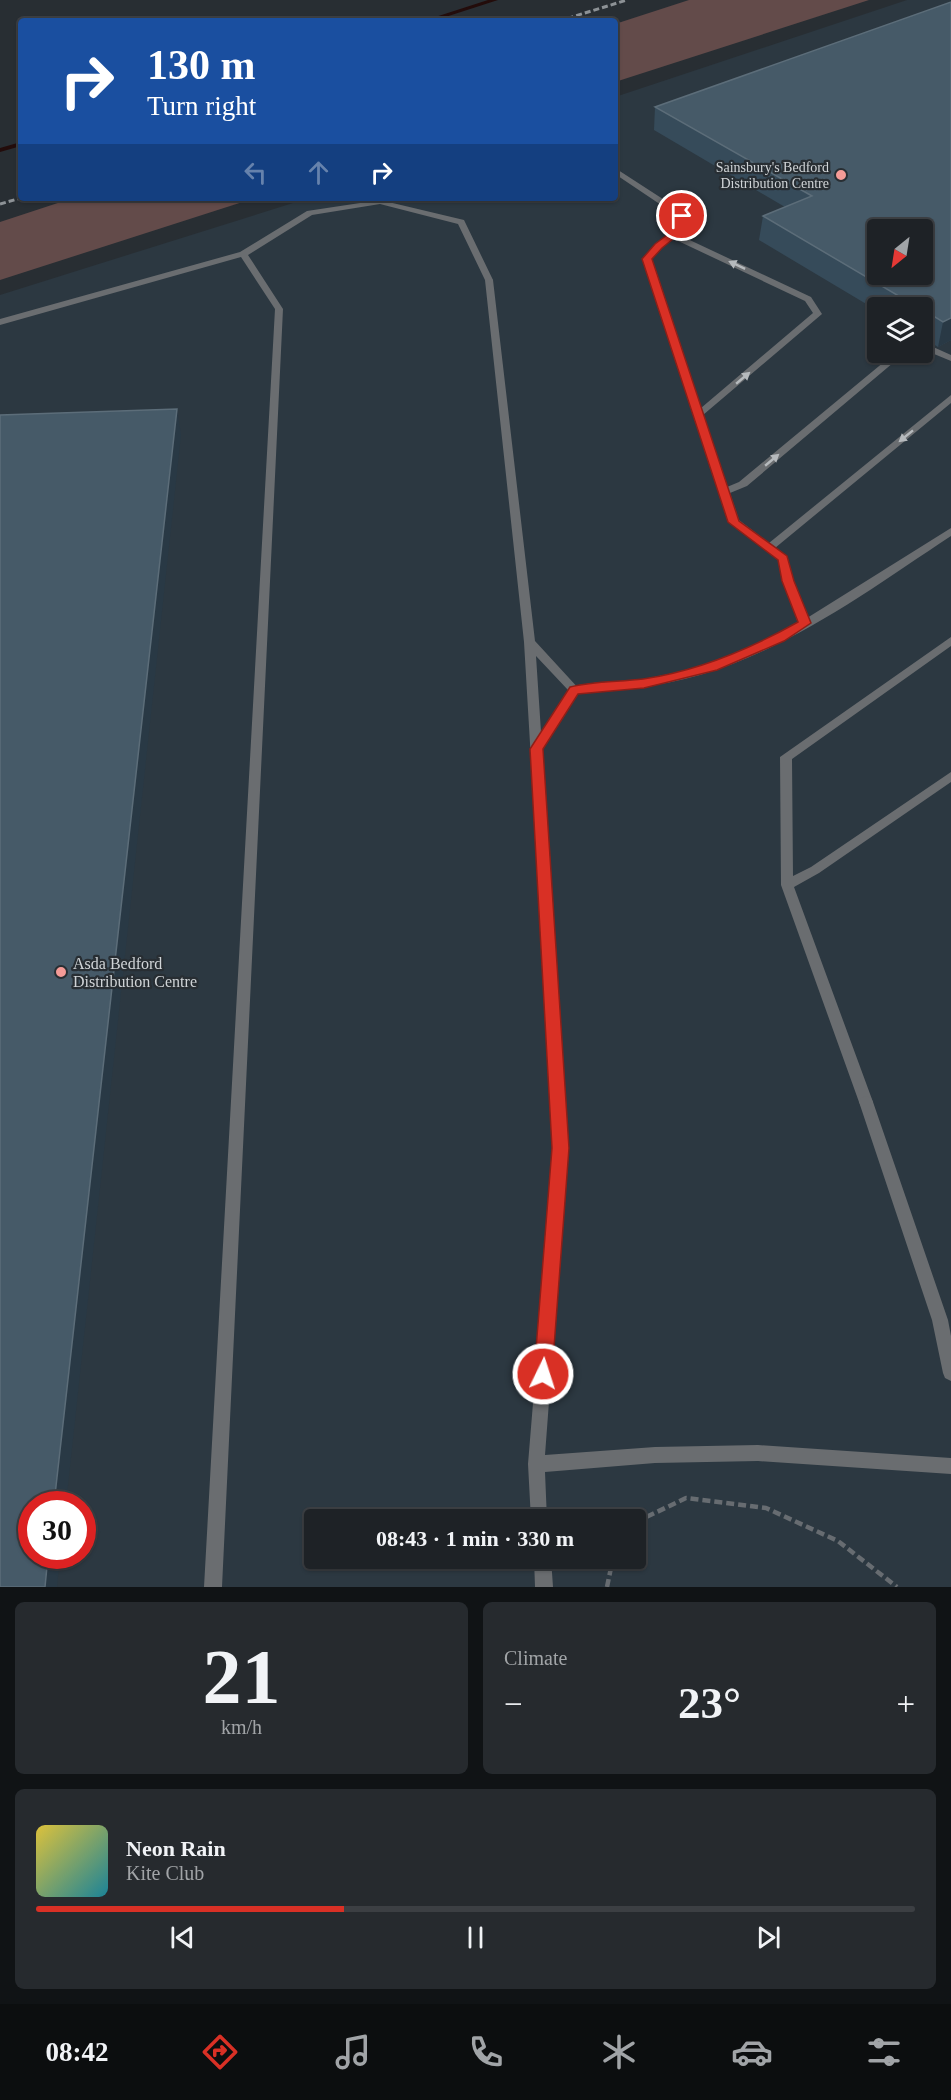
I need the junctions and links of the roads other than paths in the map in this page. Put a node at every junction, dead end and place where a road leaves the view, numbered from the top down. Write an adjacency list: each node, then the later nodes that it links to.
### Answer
1 (618, 172): 2 (street)
2 (673, 235): 9 (street); 9 (street, one-way to 2)
3 (243, 254): 4 (street); 15 (street); 25 (street)
4 (0, 322)
5 (933, 350): 6 (street)
6 (951, 358)
7 (889, 363): 10 (street, one-way to 7)
8 (951, 398): 12 (street, one-way to 12)
9 (698, 416): 10 (street)
10 (724, 492): 12 (street)
11 (951, 531): 13 (street)
12 (769, 548): 13 (street)
13 (804, 623): 16 (street)
14 (951, 641): 19 (street)
15 (530, 642): 16 (street); 17 (street)
16 (574, 690): 17 (street)
17 (536, 749): 21 (street)
18 (951, 776): 19 (street)
19 (787, 885): 20 (street)
20 (951, 1373)
21 (536, 1464): 22 (street); 23 (street)
22 (951, 1466)
23 (539, 1509)
24 (543, 1569): 26 (street)
25 (213, 1587)
26 (544, 1587)

